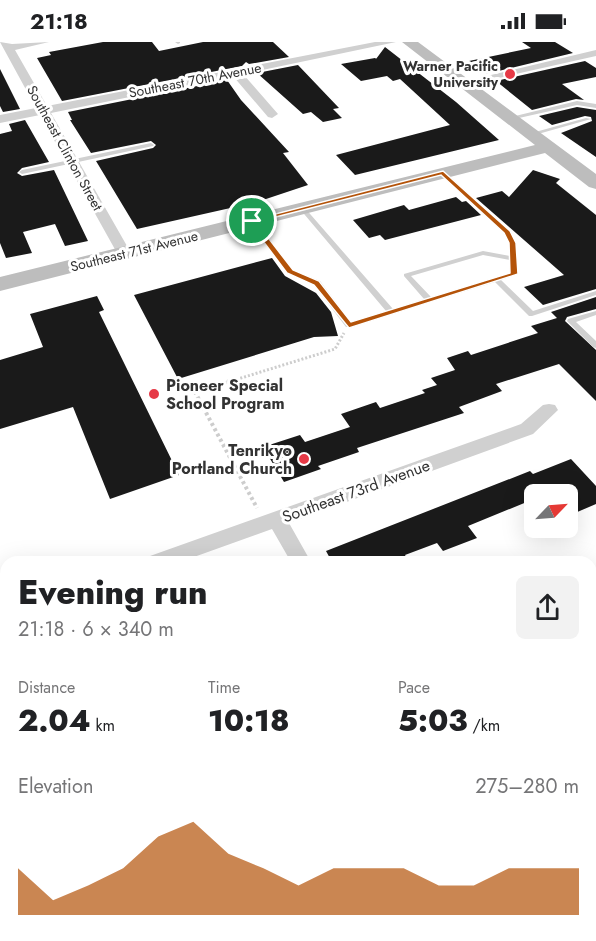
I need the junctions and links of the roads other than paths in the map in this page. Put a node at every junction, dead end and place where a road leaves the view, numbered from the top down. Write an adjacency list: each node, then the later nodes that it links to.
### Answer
1 (44, 42): 4 (street)
2 (391, 42): 6 (street, Southeast 70th Avenue)
3 (409, 42): 7 (street)
4 (7, 45): 9 (street, Southeast Clinton Street)
5 (596, 53): 7 (street)
6 (235, 72): 9 (street, Southeast 70th Avenue); 10 (street)
7 (463, 83): 11 (street)
8 (596, 106): 11 (lane)
9 (43, 110): 12 (street, Southeast 70th Avenue); 17 (street, Southeast Clinton Street)
10 (272, 114)
11 (510, 118): 14 (street)
12 (0, 119)
13 (588, 119): 14 (lane)
14 (531, 134): 16 (street)
15 (151, 145): 17 (lane)
16 (548, 147): 19 (street, Southeast 71st Avenue); 20 (street)
17 (72, 162): 18 (lane); 23 (street, Southeast Clinton Street)
18 (22, 172)
19 (443, 173): 21 (street, Southeast 71st Avenue); 24 (lane)
20 (596, 183)
21 (302, 208): 22 (street, Southeast 71st Avenue); 29 (lane)
22 (252, 221): 23 (street, Southeast 71st Avenue); 29 (lane)
23 (124, 253): 26 (street, Southeast 71st Avenue)
24 (513, 259): 25 (lane); 28 (lane)
25 (496, 279): 27 (lane); 28 (lane)
26 (0, 284)
27 (596, 293)
28 (429, 300): 29 (lane)
29 (391, 312)
30 (596, 313): 31 (lane)
31 (596, 345)
32 (549, 410): 33 (street, Southeast 73rd Avenue)
33 (271, 521): 34 (street, Southeast 73rd Avenue); 35 (street)
34 (174, 556)
35 (297, 556)

